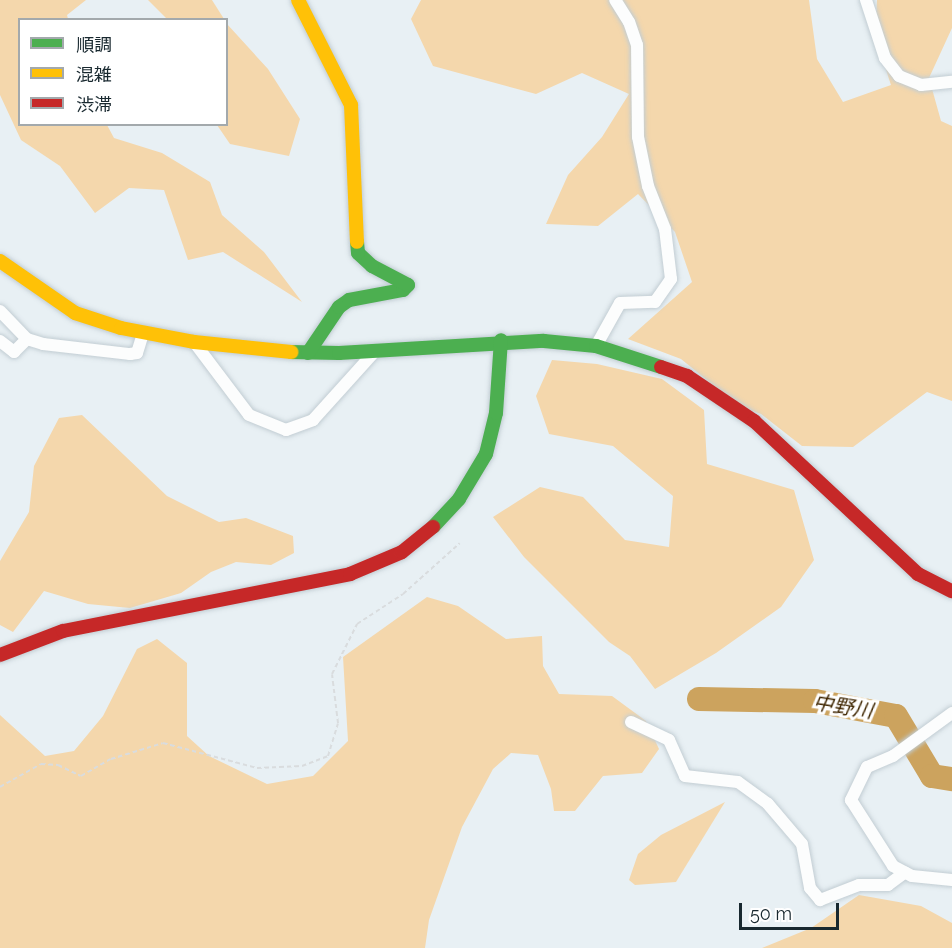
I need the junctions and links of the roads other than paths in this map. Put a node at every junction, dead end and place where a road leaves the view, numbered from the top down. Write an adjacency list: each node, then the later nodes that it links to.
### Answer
1 (298, 0): 14 (street)
2 (615, 0): 12 (street)
3 (866, 0): 4 (street)
4 (952, 82)
5 (0, 261): 7 (street)
6 (0, 311): 8 (street)
7 (144, 333): 8 (street); 11 (street)
8 (27, 339): 10 (street)
9 (501, 340): 12 (street); 13 (street); 16 (street)
10 (0, 342)
11 (194, 342): 13 (street); 14 (street)
12 (596, 346): 15 (street)
13 (376, 350): 14 (street)
14 (308, 352)
15 (952, 591)
16 (0, 655)
17 (952, 713): 19 (street)
18 (631, 722): 19 (street)
19 (905, 872): 20 (street)
20 (952, 880)

